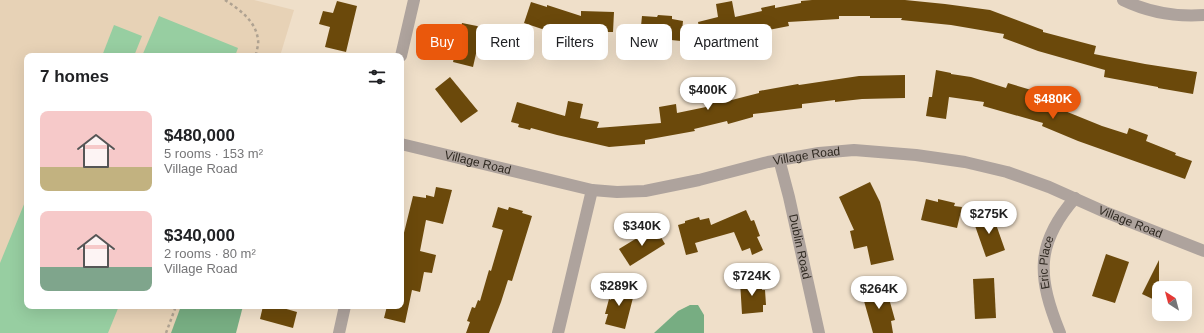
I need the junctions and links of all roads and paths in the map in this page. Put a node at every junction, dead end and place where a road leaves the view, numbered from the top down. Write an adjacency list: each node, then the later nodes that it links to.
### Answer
1 (225, 0): 5 (path)
2 (414, 0): 6 (street)
3 (1123, 0): 4 (street)
4 (1204, 15)
5 (256, 53)
6 (402, 53)
7 (404, 145): 9 (street, Village Road)
8 (779, 160): 9 (street, Village Road); 10 (street, Village Road); 17 (street, Dublin Road)
9 (592, 190): 16 (street)
10 (1074, 198): 11 (street, Village Road); 18 (street, Eric Place)
11 (1204, 251)
12 (175, 309): 14 (path)
13 (344, 309): 15 (street)
14 (166, 333)
15 (339, 333)
16 (558, 333)
17 (819, 333)
18 (1060, 333)

